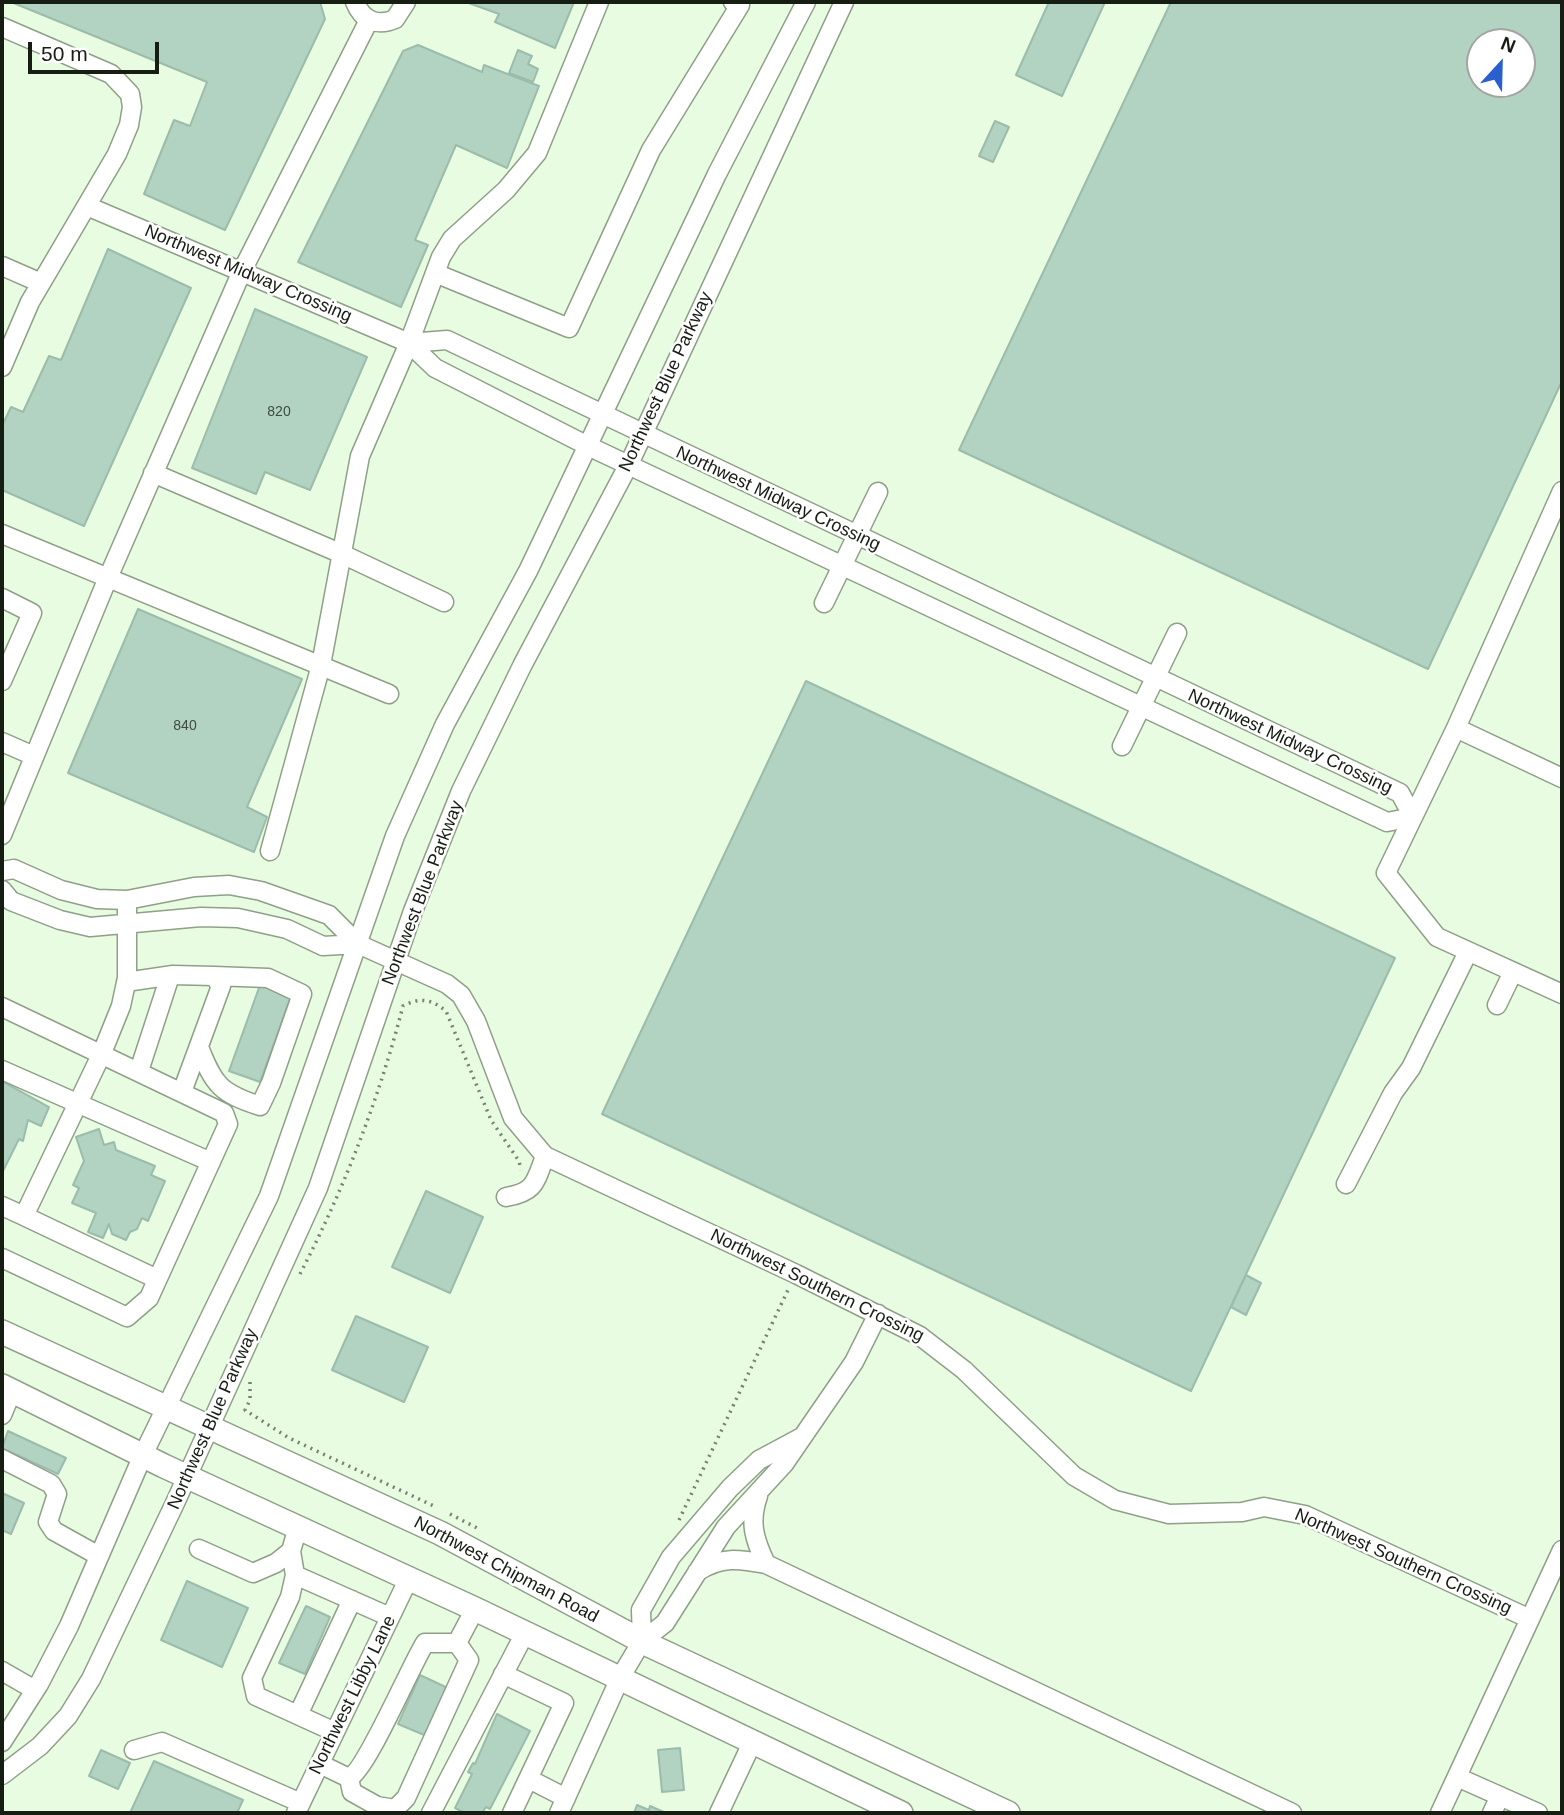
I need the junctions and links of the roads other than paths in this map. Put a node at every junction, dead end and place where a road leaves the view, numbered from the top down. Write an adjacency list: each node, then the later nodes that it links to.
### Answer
1 (355, 2): 7 (street)
2 (405, 2): 7 (street)
3 (599, 2): 12 (street)
4 (733, 2): 12 (street)
5 (806, 2): 16 (street)
6 (844, 2): 17 (street, Northwest Blue Parkway)
7 (369, 20): 11 (street)
8 (2, 27): 9 (street)
9 (87, 206): 11 (street, Northwest Midway Crossing); 13 (street)
10 (2, 266): 13 (street)
11 (242, 271): 14 (street, Northwest Midway Crossing); 20 (street)
12 (435, 272): 14 (street)
13 (41, 283): 15 (street)
14 (409, 343): 16 (street, Northwest Midway Crossing); 18 (street, Northwest Midway Crossing); 25 (street)
15 (2, 367)
16 (602, 414): 17 (street, Northwest Midway Crossing); 18 (street)
17 (642, 434): 19 (street, Northwest Blue Parkway); 24 (street, Northwest Midway Crossing)
18 (588, 446): 19 (street, Northwest Midway Crossing); 49 (street)
19 (629, 464): 26 (street, Northwest Midway Crossing); 51 (street, Northwest Blue Parkway)
20 (153, 473): 25 (street); 27 (street)
21 (1562, 491): 37 (street)
22 (878, 492): 24 (street)
23 (2, 534): 27 (street)
24 (856, 536): 26 (street); 33 (street, Northwest Midway Crossing)
25 (342, 554): 29 (street); 32 (street)
26 (842, 565): 30 (street); 36 (street, Northwest Midway Crossing)
27 (107, 580): 32 (street); 40 (street)
28 (2, 598): 34 (street)
29 (444, 602)
30 (824, 603)
31 (1177, 633): 33 (street)
32 (321, 665): 35 (street); 44 (street)
33 (1156, 679): 36 (street); 42 (street, Northwest Midway Crossing)
34 (2, 681)
35 (389, 694)
36 (1141, 708): 39 (street); 42 (street, Northwest Midway Crossing)
37 (1456, 728): 41 (street); 42 (street)
38 (2, 741): 40 (street)
39 (1122, 746)
40 (34, 756): 43 (street)
41 (1562, 778)
42 (1413, 817): 50 (street)
43 (2, 835)
44 (270, 851)
45 (2, 871): 47 (street, Northwest Southern Crossing)
46 (2, 890): 48 (street, Northwest Southern Crossing)
47 (127, 900): 48 (street); 49 (street, Northwest Southern Crossing)
48 (126, 926): 49 (street, Northwest Southern Crossing); 55 (street)
49 (358, 944): 51 (street, Northwest Southern Crossing); 76 (street)
50 (1468, 952): 52 (street); 67 (street)
51 (396, 962): 65 (street, Northwest Southern Crossing); 78 (street, Northwest Blue Parkway)
52 (1513, 972): 56 (street); 57 (street)
53 (170, 975): 54 (street); 55 (street); 62 (street)
54 (214, 976): 59 (street); 59 (street)
55 (126, 982): 60 (street)
56 (1562, 995)
57 (1497, 1005)
58 (2, 1007): 60 (street)
59 (199, 1047): 63 (street)
60 (102, 1053): 62 (street); 64 (street)
61 (2, 1070): 64 (street)
62 (138, 1071): 63 (street)
63 (182, 1092): 66 (street)
64 (78, 1103): 66 (street); 70 (street)
65 (545, 1156): 68 (street); 73 (street, Northwest Southern Crossing)
66 (211, 1162): 72 (street)
67 (1346, 1184)
68 (506, 1197)
69 (2, 1206): 70 (street)
70 (24, 1216): 72 (street)
71 (2, 1258): 72 (street)
72 (157, 1279)
73 (878, 1314): 79 (street); 96 (street, Northwest Southern Crossing)
74 (2, 1332): 76 (main road, Northwest Chipman Road)
75 (7, 1388): 77 (street); 80 (main road)
76 (166, 1408): 78 (main road, Northwest Chipman Road); 80 (street)
77 (2, 1415)
78 (210, 1427): 82 (street, Northwest Blue Parkway); 98 (main road, Northwest Chipman Road)
79 (802, 1437): 83 (street); 98 (street)
80 (143, 1455): 82 (main road); 88 (street)
81 (2, 1459): 88 (street)
82 (188, 1476): 84 (main road); 110 (street, Northwest Blue Parkway)
83 (760, 1491): 89 (street); 90 (street)
84 (298, 1527): 87 (street); 92 (main road)
85 (199, 1549): 87 (street)
86 (1562, 1550): 96 (street)
87 (291, 1551): 91 (street)
88 (99, 1556): 103 (street)
89 (766, 1564): 90 (street); 122 (street)
90 (694, 1574): 98 (street)
91 (295, 1575): 93 (street); 104 (street)
92 (409, 1578): 94 (main road); 95 (street, Northwest Libby Lane)
93 (352, 1600): 95 (street); 104 (street)
94 (475, 1609): 97 (main road); 99 (street)
95 (390, 1617): 105 (street, Northwest Libby Lane)
96 (1530, 1619): 111 (street)
97 (525, 1633): 101 (street); 102 (main road)
98 (642, 1641): 102 (street); 121 (main road, Northwest Chipman Road)
99 (457, 1643): 112 (street); 112 (street)
100 (2, 1671): 103 (street)
101 (503, 1674): 113 (street); 117 (street)
102 (620, 1678): 107 (main road); 115 (street)
103 (35, 1690): 106 (street)
104 (298, 1715): 105 (street)
105 (335, 1732): 109 (street, Northwest Libby Lane)
106 (2, 1742)
107 (752, 1743): 119 (street); 120 (main road)
108 (134, 1750): 116 (street)
109 (320, 1764): 112 (street); 116 (street, Northwest Libby Lane)
110 (2, 1775)
111 (1457, 1777): 114 (street); 123 (street)
112 (349, 1778)
113 (529, 1779): 115 (street); 118 (street)
114 (1500, 1796): 124 (street); 125 (street)
115 (563, 1806)
116 (299, 1808)
117 (431, 1813)
118 (512, 1813)
119 (719, 1813)
120 (901, 1813)
121 (1008, 1813)
122 (1292, 1813)
123 (1440, 1813)
124 (1492, 1813)
125 (1538, 1813)

